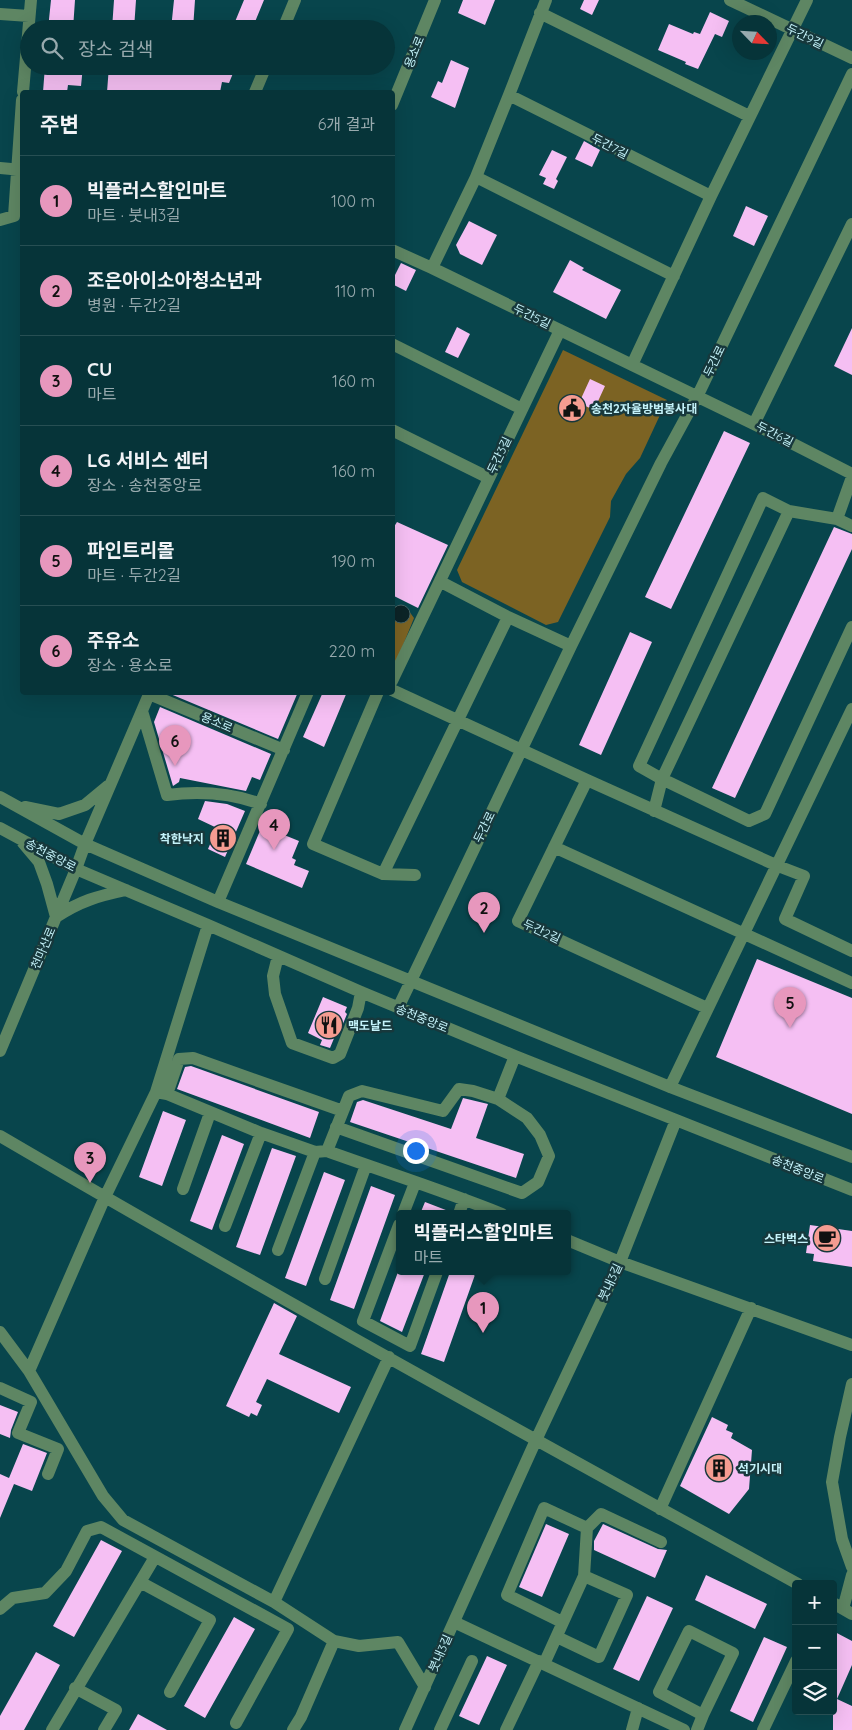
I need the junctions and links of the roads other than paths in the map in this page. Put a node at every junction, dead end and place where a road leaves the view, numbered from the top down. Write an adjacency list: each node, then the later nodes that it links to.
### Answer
1 (31, 0): 9 (street)
2 (295, 0): 11 (street)
3 (435, 0): 20 (street, 용소로)
4 (546, 0): 7 (street)
5 (730, 0): 12 (street, 두간9길)
6 (807, 0): 12 (street)
7 (540, 13): 19 (street); 21 (street)
8 (0, 14): 9 (street)
9 (29, 16): 10 (street)
10 (29, 20)
11 (286, 20)
12 (792, 30): 13 (street, 두간9길); 21 (street)
13 (852, 58)
14 (852, 74): 35 (street, 두간로)
15 (24, 75): 17 (street)
16 (262, 75): 18 (street)
17 (23, 90)
18 (256, 90)
19 (509, 95): 24 (street); 26 (street, 두간7길)
20 (395, 98)
21 (749, 116): 26 (street)
22 (0, 168): 23 (street)
23 (20, 170): 25 (street); 27 (street)
24 (476, 176): 30 (street); 31 (street)
25 (0, 178)
26 (711, 196): 31 (street)
27 (0, 220)
28 (852, 224): 37 (street)
29 (395, 251): 30 (street, 두간5길)
30 (432, 268): 32 (street, 두간5길)
31 (674, 276): 34 (street)
32 (560, 330): 34 (street, 두간5길); 36 (street, 두간3길)
33 (395, 346): 36 (street)
34 (632, 365): 35 (street, 두간5길)
35 (697, 397): 37 (street, 두간6길); 47 (street, 두간로)
36 (522, 409): 40 (street, 두간3길)
37 (754, 424): 39 (street, 두간6길)
38 (395, 432): 40 (street)
39 (852, 475): 42 (street)
40 (488, 478): 44 (street, 두간3길)
41 (789, 511): 42 (street); 59 (street); 59 (street)
42 (837, 518): 43 (street)
43 (852, 526)
44 (441, 582): 45 (street); 48 (street, 두간3길)
45 (508, 617): 47 (street); 56 (street)
46 (852, 627): 59 (street)
47 (571, 646): 58 (street, 두간로)
48 (395, 675)
49 (395, 691): 56 (street)
50 (149, 695): 55 (street, 용소로)
51 (155, 695): 57 (street, 용소로)
52 (307, 695): 57 (street)
53 (377, 695): 72 (street)
54 (852, 709): 70 (street)
55 (142, 711): 61 (street, 용소로); 63 (street)
56 (456, 721): 58 (street); 72 (street)
57 (284, 750): 63 (street)
58 (521, 750): 60 (street); 81 (street, 두간로)
59 (662, 779): 65 (street)
60 (587, 780): 65 (street); 69 (street, 두간2길)
61 (110, 784): 64 (street); 68 (street, 용소로)
62 (0, 797): 64 (street, 송천중앙로)
63 (261, 804): 75 (street)
64 (14, 805): 68 (street, 송천중앙로)
65 (654, 810): 70 (street)
66 (0, 828): 67 (street, 송천중앙로)
67 (20, 839): 71 (street, 송천중앙로); 76 (street)
68 (85, 844): 71 (street, 천마산로); 75 (street, 송천중앙로)
69 (554, 846): 78 (street); 85 (street, 두간2길)
70 (778, 866): 78 (street); 79 (street)
71 (76, 869): 74 (street, 송천중앙로); 76 (street, 천마산로)
72 (383, 874): 73 (street)
73 (415, 875)
74 (126, 890): 76 (street); 77 (street, 송천중앙로)
75 (218, 902): 81 (street, 송천중앙로)
76 (56, 917): 86 (street, 천마산로)
77 (208, 925): 80 (street, 송천중앙로); 89 (street)
78 (743, 934): 82 (street); 85 (street)
79 (852, 952)
80 (278, 956): 83 (street, 송천중앙로); 83 (street)
81 (409, 981): 84 (street, 두간로); 88 (street, 송천중앙로)
82 (852, 983)
83 (361, 992): 84 (street, 송천중앙로)
84 (398, 1008): 87 (street, 송천중앙로)
85 (707, 1008): 88 (street)
86 (0, 1051)
87 (515, 1056): 90 (street); 93 (street, 송천중앙로)
88 (670, 1087): 98 (street, 송천중앙로)
89 (161, 1094): 91 (street); 92 (street); 103 (street)
90 (498, 1099): 91 (street); 94 (street)
91 (343, 1110): 94 (street)
92 (210, 1113): 95 (street); 101 (street)
93 (676, 1120): 102 (street, 송천중앙로); 112 (street, 붓내3길)
94 (336, 1127): 97 (street)
95 (261, 1133): 97 (street); 108 (street)
96 (0, 1136): 103 (street)
97 (321, 1151): 99 (street); 111 (street)
98 (852, 1157)
99 (366, 1165): 100 (street); 114 (street)
100 (415, 1183): 104 (street); 105 (street)
101 (183, 1189)
102 (852, 1190)
103 (105, 1197): 118 (street); 119 (street)
104 (464, 1199): 106 (street); 107 (street)
105 (405, 1210)
106 (460, 1210)
107 (492, 1210)
108 (225, 1226)
109 (396, 1233): 113 (street)
110 (571, 1242): 112 (street)
111 (278, 1250)
112 (620, 1262): 115 (street); 122 (street, 붓내3길)
113 (437, 1275)
114 (325, 1279)
115 (751, 1308): 117 (street); 124 (street)
116 (0, 1332): 119 (street)
117 (852, 1345)
118 (389, 1357): 122 (street); 133 (street)
119 (28, 1371): 133 (street)
120 (852, 1384): 128 (street)
121 (0, 1388): 123 (street)
122 (536, 1440): 124 (street); 136 (street, 붓내3길)
123 (48, 1474)
124 (660, 1508): 131 (street)
125 (587, 1528): 126 (street); 130 (street); 137 (street)
126 (662, 1542)
127 (155, 1556): 132 (street); 135 (street); 148 (street)
128 (852, 1567)
129 (852, 1575): 134 (street)
130 (584, 1576): 137 (street); 138 (street)
131 (792, 1581)
132 (140, 1582): 143 (street); 145 (street)
133 (274, 1602): 139 (street)
134 (843, 1608)
135 (0, 1609)
136 (454, 1622): 141 (street); 144 (street, 붓내3길)
137 (562, 1622): 138 (street)
138 (557, 1637): 141 (street)
139 (334, 1641): 144 (street); 151 (street)
140 (472, 1661): 153 (street)
141 (542, 1662): 146 (street); 154 (street)
142 (792, 1669): 158 (street)
143 (76, 1688): 149 (street); 150 (street)
144 (425, 1688): 152 (street, 붓내3길)
145 (170, 1692)
146 (638, 1708): 155 (street); 156 (street)
147 (703, 1714): 147 (street); 157 (street)
148 (236, 1723)
149 (52, 1730)
150 (104, 1730)
151 (292, 1730)
152 (405, 1730)
153 (440, 1730)
154 (506, 1730)
155 (632, 1730)
156 (684, 1730)
157 (698, 1730)
158 (763, 1730)

